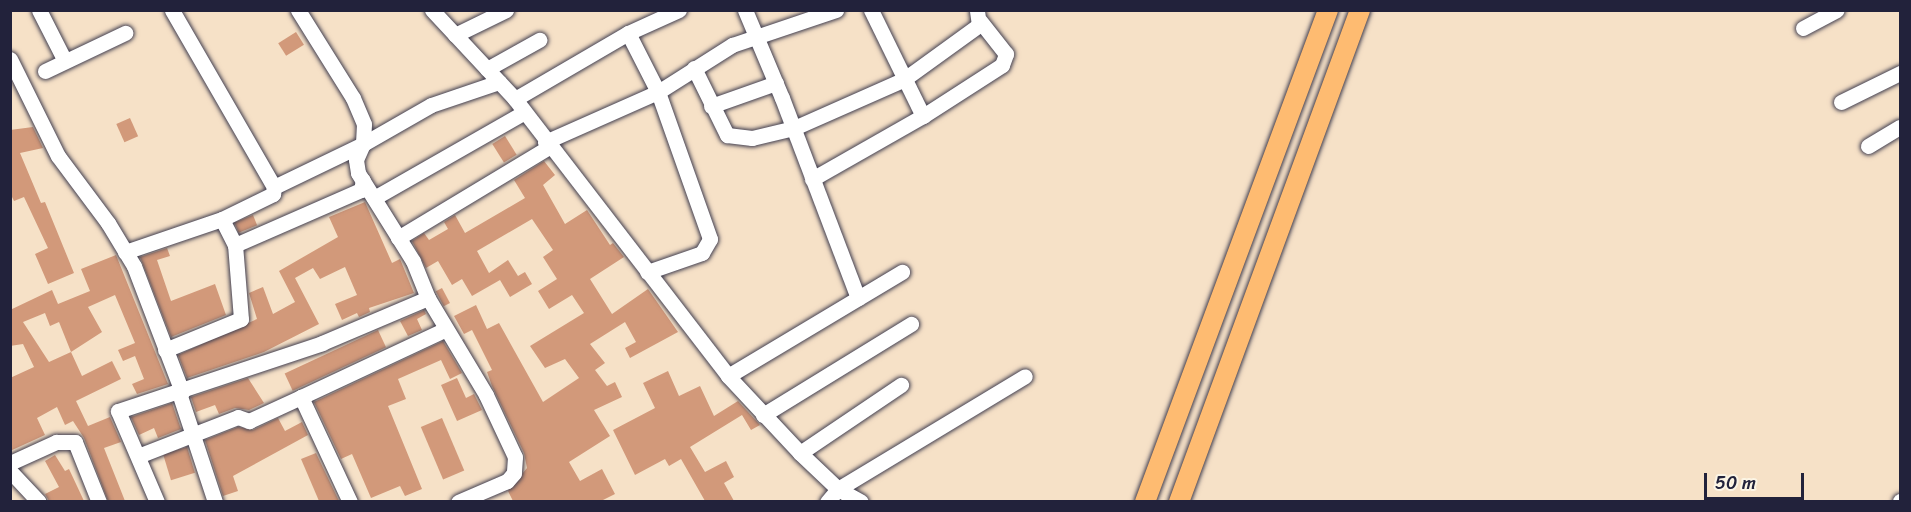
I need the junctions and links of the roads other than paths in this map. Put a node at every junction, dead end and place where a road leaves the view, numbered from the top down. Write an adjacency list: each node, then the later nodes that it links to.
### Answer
1 (39, 10): 21 (street)
2 (172, 10): 42 (street)
3 (298, 10): 37 (street)
4 (432, 10): 17 (street)
5 (506, 10): 17 (street)
6 (680, 10): 16 (street)
7 (745, 10): 18 (street)
8 (836, 10): 18 (street)
9 (871, 10): 26 (street)
10 (1328, 10): 75 (main road)
11 (1360, 10): 76 (main road)
12 (1837, 10): 14 (street)
13 (979, 16): 26 (street); 34 (street)
14 (1803, 28)
15 (125, 33): 21 (street)
16 (628, 33): 29 (street); 30 (street)
17 (455, 35): 23 (street)
18 (754, 35): 22 (street); 28 (street)
19 (539, 40): 23 (street)
20 (10, 59): 47 (street)
21 (65, 61): 24 (street)
22 (694, 68): 29 (street); 32 (street)
23 (487, 69): 27 (street)
24 (45, 71)
25 (1900, 73): 31 (street)
26 (903, 80): 34 (street); 36 (street)
27 (499, 82): 30 (street); 37 (street)
28 (776, 83): 32 (street); 36 (street)
29 (658, 92): 38 (street); 48 (street)
30 (515, 99): 33 (street)
31 (1841, 102)
32 (711, 106): 36 (street)
33 (523, 113): 38 (street); 43 (street)
34 (923, 116): 40 (street)
35 (1900, 127): 39 (street)
36 (794, 128): 40 (street)
37 (363, 144): 41 (street); 42 (street)
38 (547, 145): 45 (street); 48 (street)
39 (1868, 146)
40 (812, 179): 51 (street)
41 (363, 180): 43 (street); 46 (street)
42 (274, 187): 44 (street)
43 (374, 198): 45 (street)
44 (222, 219): 46 (street); 47 (street)
45 (398, 238): 50 (street)
46 (235, 245): 54 (street)
47 (125, 252): 54 (street)
48 (647, 272): 55 (street)
49 (902, 272): 51 (street)
50 (428, 298): 53 (street); 58 (street)
51 (858, 298): 55 (street)
52 (911, 324): 60 (street)
53 (446, 329): 59 (street); 72 (street)
54 (165, 350): 58 (street)
55 (728, 376): 60 (street)
56 (1024, 376): 66 (street)
57 (901, 385): 62 (street)
58 (180, 393): 61 (street); 63 (street)
59 (301, 397): 61 (street); 71 (street)
60 (763, 415): 62 (street)
61 (192, 434): 63 (street); 70 (street)
62 (800, 453): 66 (street)
63 (138, 456): 69 (street)
64 (10, 464): 68 (street)
65 (10, 471): 67 (street)
66 (838, 489): 73 (street); 74 (street)
67 (39, 501)
68 (99, 501)
69 (157, 501)
70 (215, 501)
71 (350, 501)
72 (458, 501)
73 (827, 501)
74 (861, 501)
75 (1145, 501)
76 (1179, 501)

